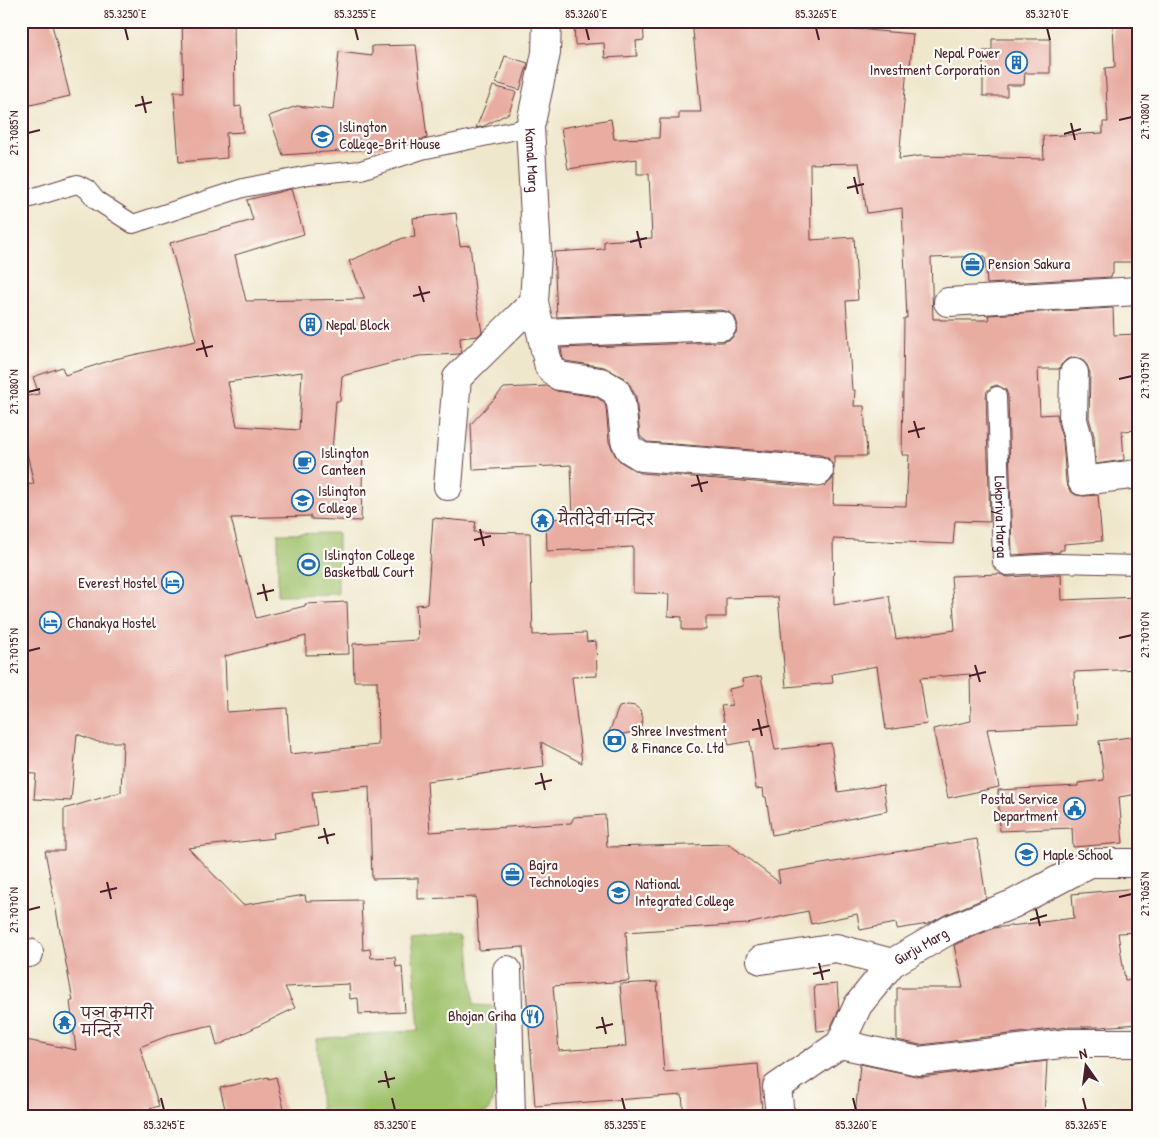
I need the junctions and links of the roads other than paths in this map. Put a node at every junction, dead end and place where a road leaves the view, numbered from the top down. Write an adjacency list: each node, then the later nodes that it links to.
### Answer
1 (547, 21): 2 (street, Kamal Marg)
2 (530, 128): 3 (lane); 5 (street, Kamal Marg)
3 (21, 201)
4 (1138, 291): 6 (street)
5 (534, 302): 8 (street, Kamal Marg); 13 (street)
6 (948, 302)
7 (722, 326): 8 (street)
8 (542, 333): 11 (street, Kamal Marg)
9 (1074, 373): 12 (street)
10 (997, 396): 14 (lane, Lokpriya Marga)
11 (819, 471)
12 (1138, 474)
13 (448, 486)
14 (1138, 565)
15 (1138, 863): 17 (street, Gurju Marg)
16 (761, 960): 17 (street)
17 (892, 963): 20 (street, Gurju Marg)
18 (507, 970): 21 (street)
19 (1138, 1043): 20 (street)
20 (840, 1044): 22 (street)
21 (511, 1117)
22 (783, 1117)

